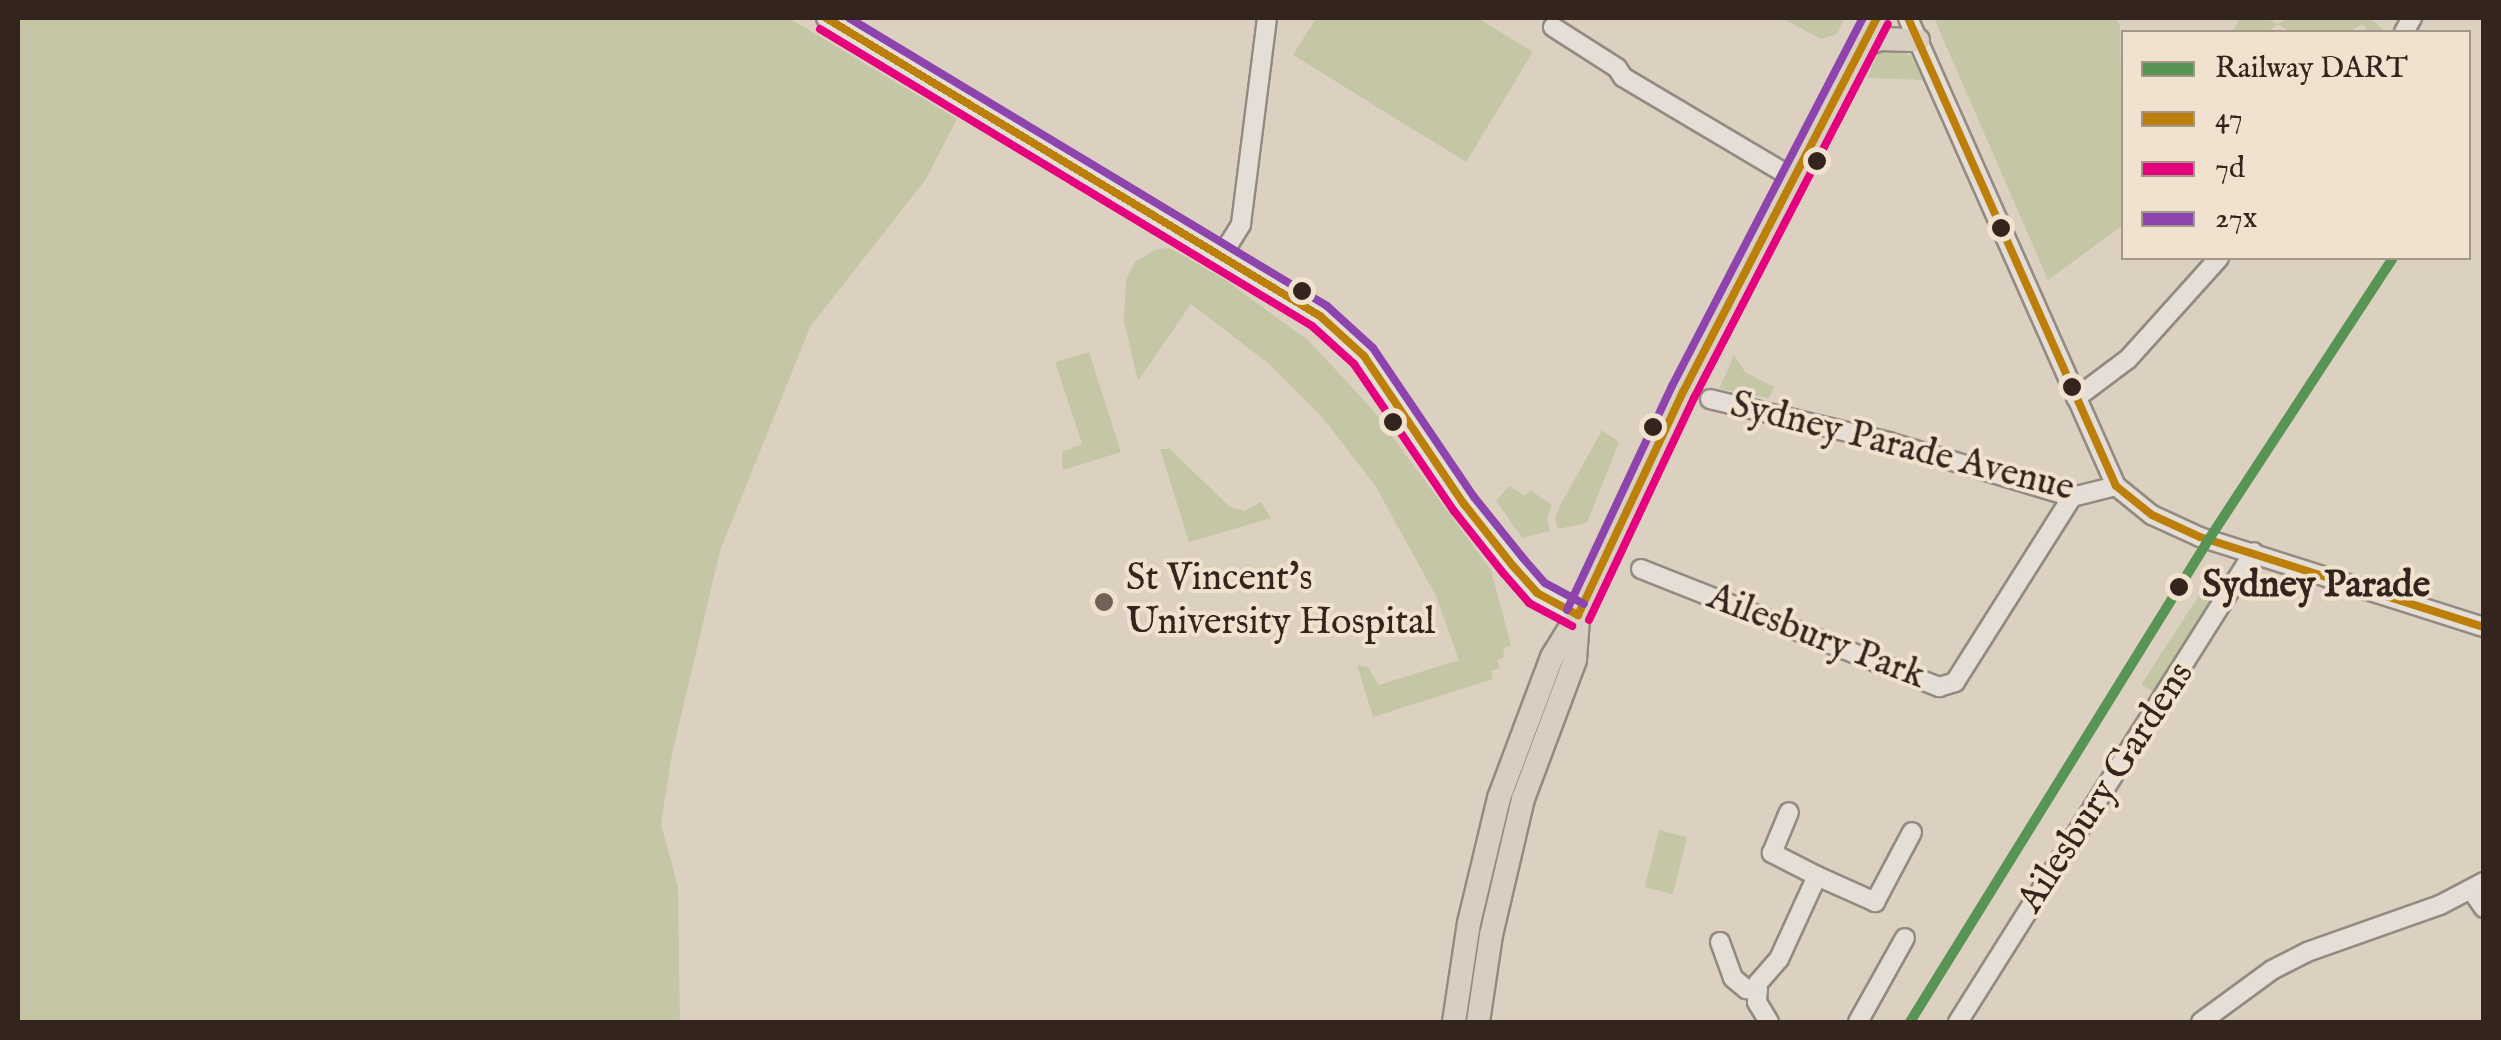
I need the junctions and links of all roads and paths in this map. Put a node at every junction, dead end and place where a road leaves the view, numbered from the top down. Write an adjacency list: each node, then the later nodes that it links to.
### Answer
1 (826, 18): 9 (street)
2 (1267, 18): 9 (street)
3 (1877, 18): 7 (main road)
4 (1908, 18): 6 (street)
5 (1554, 27): 8 (street)
6 (1918, 40): 7 (main road); 11 (street)
7 (1863, 45): 8 (main road)
8 (1794, 178): 17 (main road)
9 (1222, 255): 17 (street)
10 (2217, 260): 11 (street)
11 (2076, 398): 13 (street)
12 (1710, 399): 14 (street, Sydney Parade Avenue)
13 (2116, 486): 14 (street, Sydney Parade Avenue); 15 (street, Sydney Parade Avenue)
14 (2072, 497): 16 (street, Ailesbury Park)
15 (2254, 552): 18 (street, Sydney Parade Avenue); 33 (street, Ailesbury Gardens)
16 (1641, 570)
17 (1578, 615): 19 (main road); 20 (main road)
18 (2484, 627)
19 (1507, 772): 20 (main road); 29 (main road)
20 (1530, 781): 30 (main road)
21 (1789, 812): 23 (street)
22 (1912, 832): 23 (street)
23 (1817, 876): 28 (street)
24 (2478, 886): 25 (street); 34 (street)
25 (2484, 908)
26 (1904, 938): 32 (street)
27 (1720, 942): 28 (street)
28 (1758, 990): 31 (street)
29 (1454, 1022)
30 (1478, 1022)
31 (1770, 1022)
32 (1858, 1022)
33 (1958, 1022)
34 (2201, 1022)

